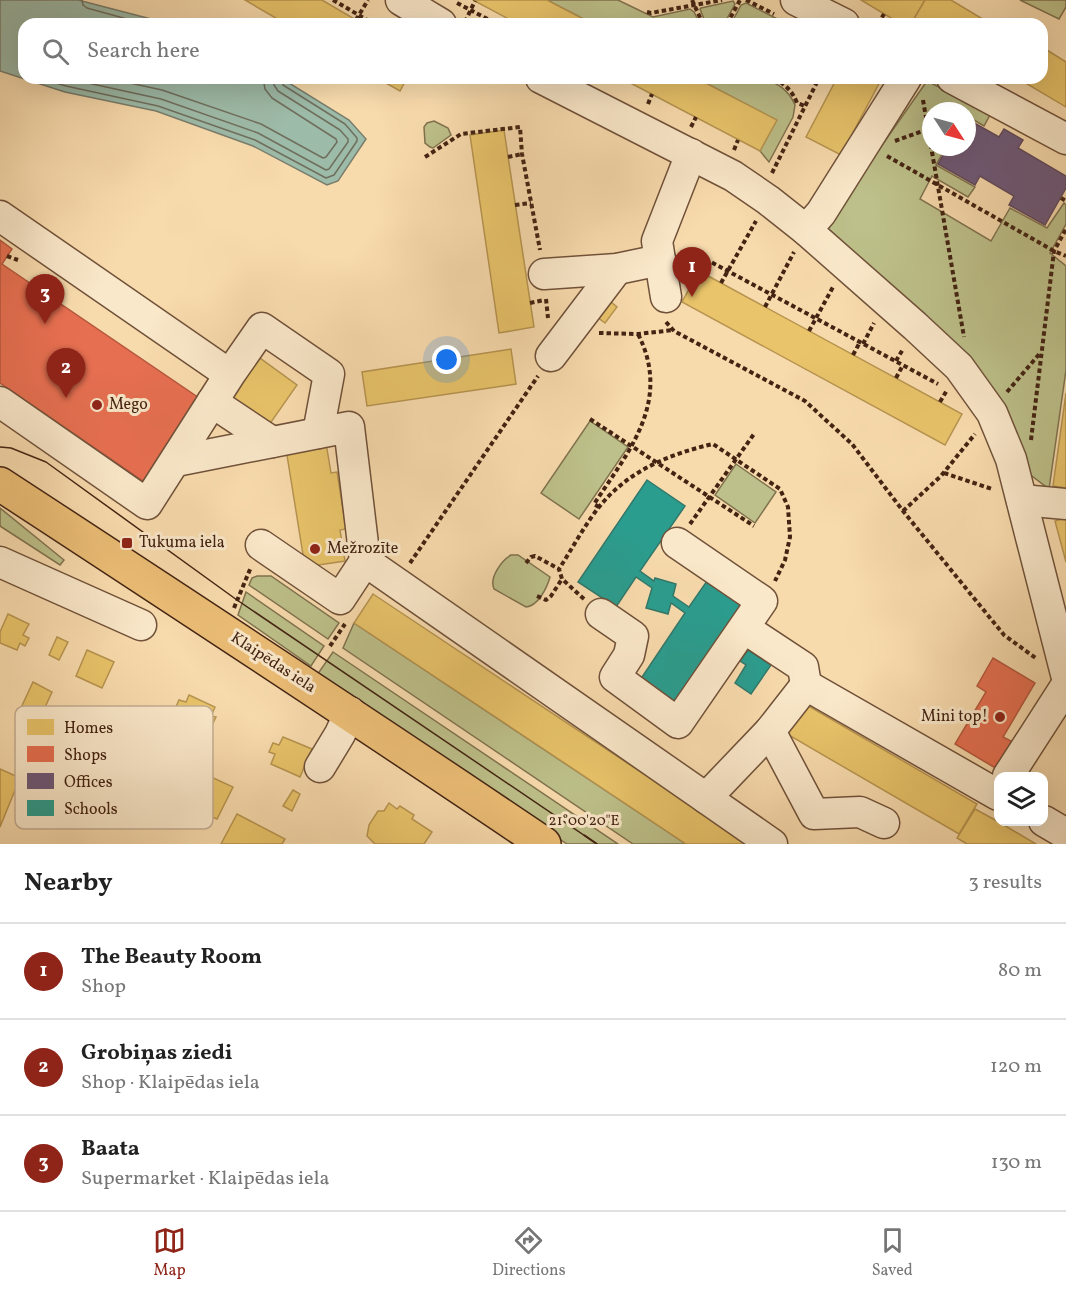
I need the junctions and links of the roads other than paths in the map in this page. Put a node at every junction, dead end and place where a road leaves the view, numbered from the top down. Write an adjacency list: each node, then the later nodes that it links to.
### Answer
1 (401, 0): 3 (street)
2 (785, 7): 4 (street)
3 (431, 18)
4 (823, 18)
5 (554, 84): 9 (street)
6 (963, 84): 8 (street)
7 (914, 88): 11 (street)
8 (1066, 139)
9 (691, 154): 11 (street); 12 (street)
10 (0, 216): 17 (street)
11 (806, 230): 24 (street)
12 (660, 260): 13 (street); 15 (street)
13 (617, 269): 14 (street); 16 (street)
14 (545, 286)
15 (663, 306)
16 (551, 356)
17 (223, 370)
18 (0, 402): 22 (street)
19 (212, 402): 20 (street); 21 (street); 22 (street)
20 (318, 433): 21 (street); 28 (street)
21 (272, 442): 22 (street)
22 (176, 460)
23 (0, 484): 36 (main road, Klaipēdas iela)
24 (1022, 500): 25 (street); 33 (street)
25 (1066, 504)
26 (677, 543): 32 (street)
27 (261, 545): 28 (street)
28 (365, 561): 41 (street)
29 (0, 562): 31 (street)
30 (600, 614): 32 (street)
31 (141, 625)
32 (744, 628): 34 (street)
33 (1066, 674)
34 (806, 685): 37 (street); 40 (street)
35 (1066, 686): 39 (street)
36 (350, 712): 38 (street); 45 (main road, Klaipēdas iela)
37 (770, 731): 41 (street); 42 (street)
38 (320, 767)
39 (1011, 772)
40 (994, 786)
41 (706, 798): 46 (street)
42 (884, 823)
43 (1048, 823): 44 (street)
44 (1066, 834)
45 (544, 844)
46 (772, 844)

